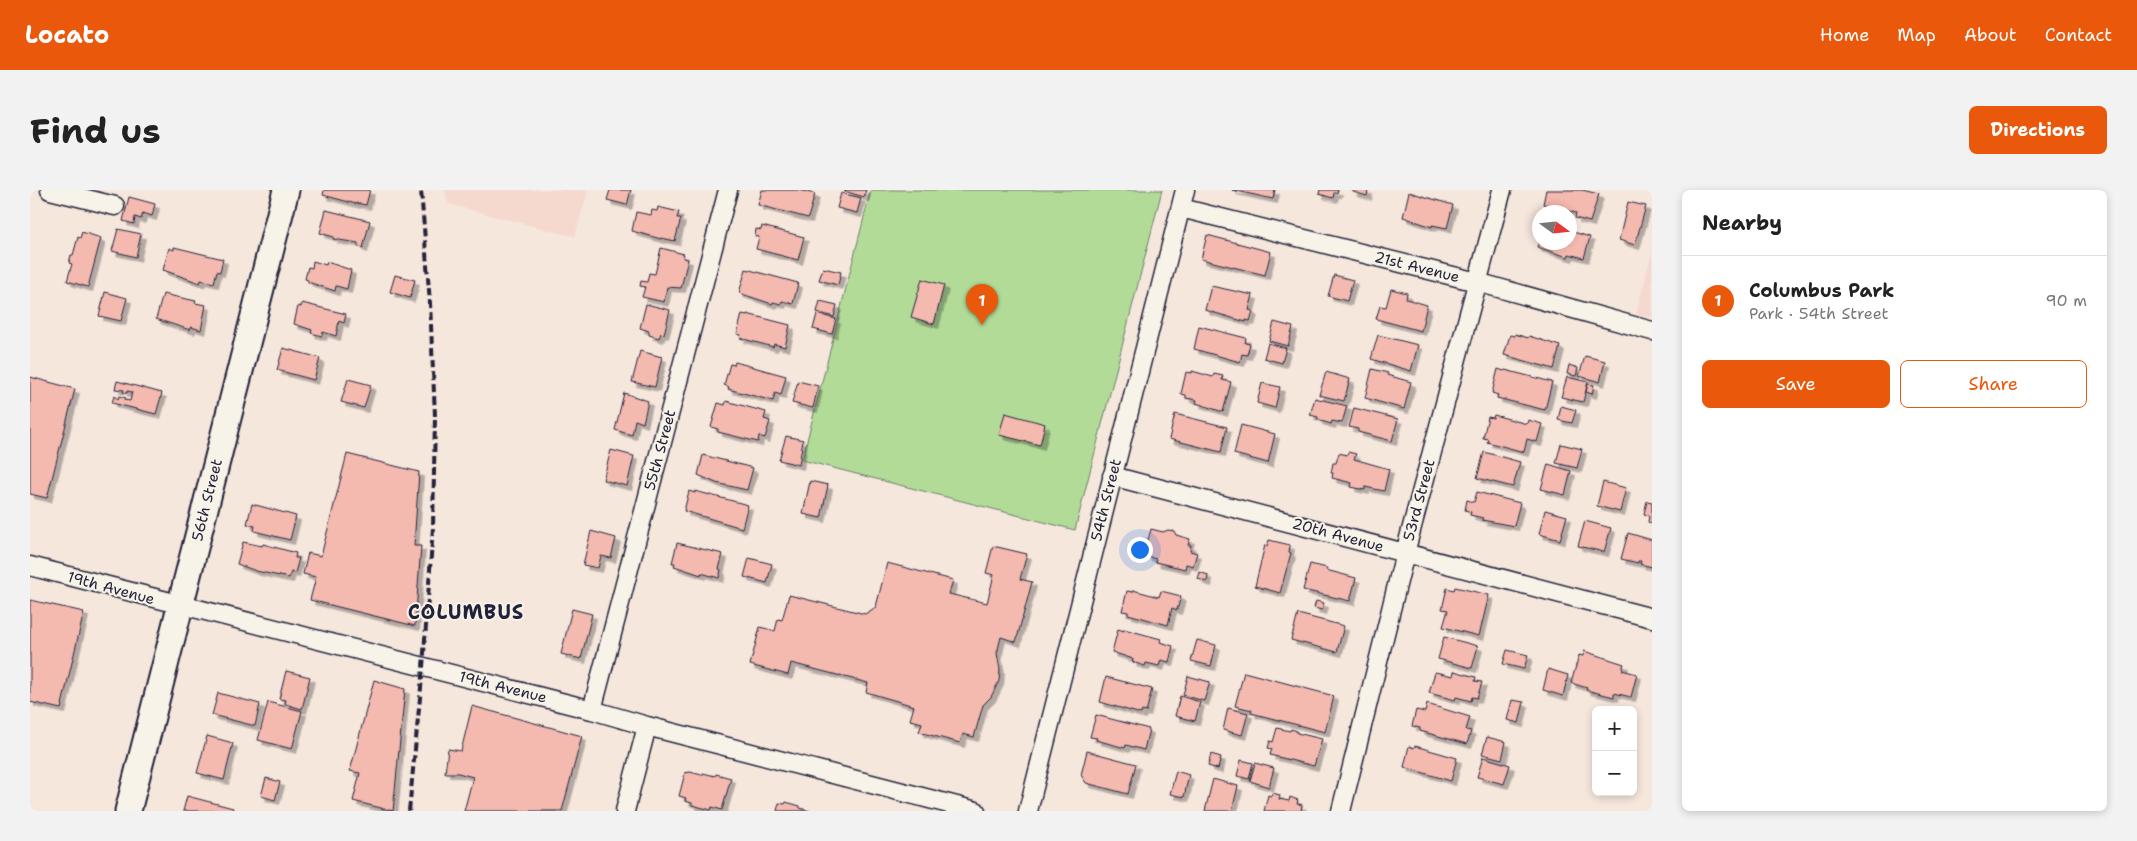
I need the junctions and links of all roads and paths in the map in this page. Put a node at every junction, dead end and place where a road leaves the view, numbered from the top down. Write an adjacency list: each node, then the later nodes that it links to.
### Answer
1 (50, 190): 6 (street)
2 (286, 190): 13 (street, 56th Street)
3 (728, 190): 15 (street, 55th Street)
4 (1185, 190): 7 (street, 54th Street)
5 (1502, 190): 8 (street, 53rd Street)
6 (115, 206)
7 (1181, 208): 8 (street, 21st Avenue); 10 (street, 54th Street)
8 (1477, 282): 9 (street, 21st Avenue); 11 (street, 53rd Street)
9 (1652, 332)
10 (1112, 476): 11 (street, 20th Avenue); 20 (street, 54th Street)
11 (1405, 553): 14 (street, 20th Avenue); 21 (street, 53rd Street)
12 (30, 566): 13 (street, 19th Avenue)
13 (180, 606): 15 (street, 19th Avenue); 17 (street, 56th Street)
14 (1652, 618)
15 (592, 710): 16 (street, 19th Avenue)
16 (647, 726): 18 (street); 19 (street, 19th Avenue)
17 (128, 811)
18 (625, 811)
19 (976, 811)
20 (1028, 811)
21 (1341, 811)

